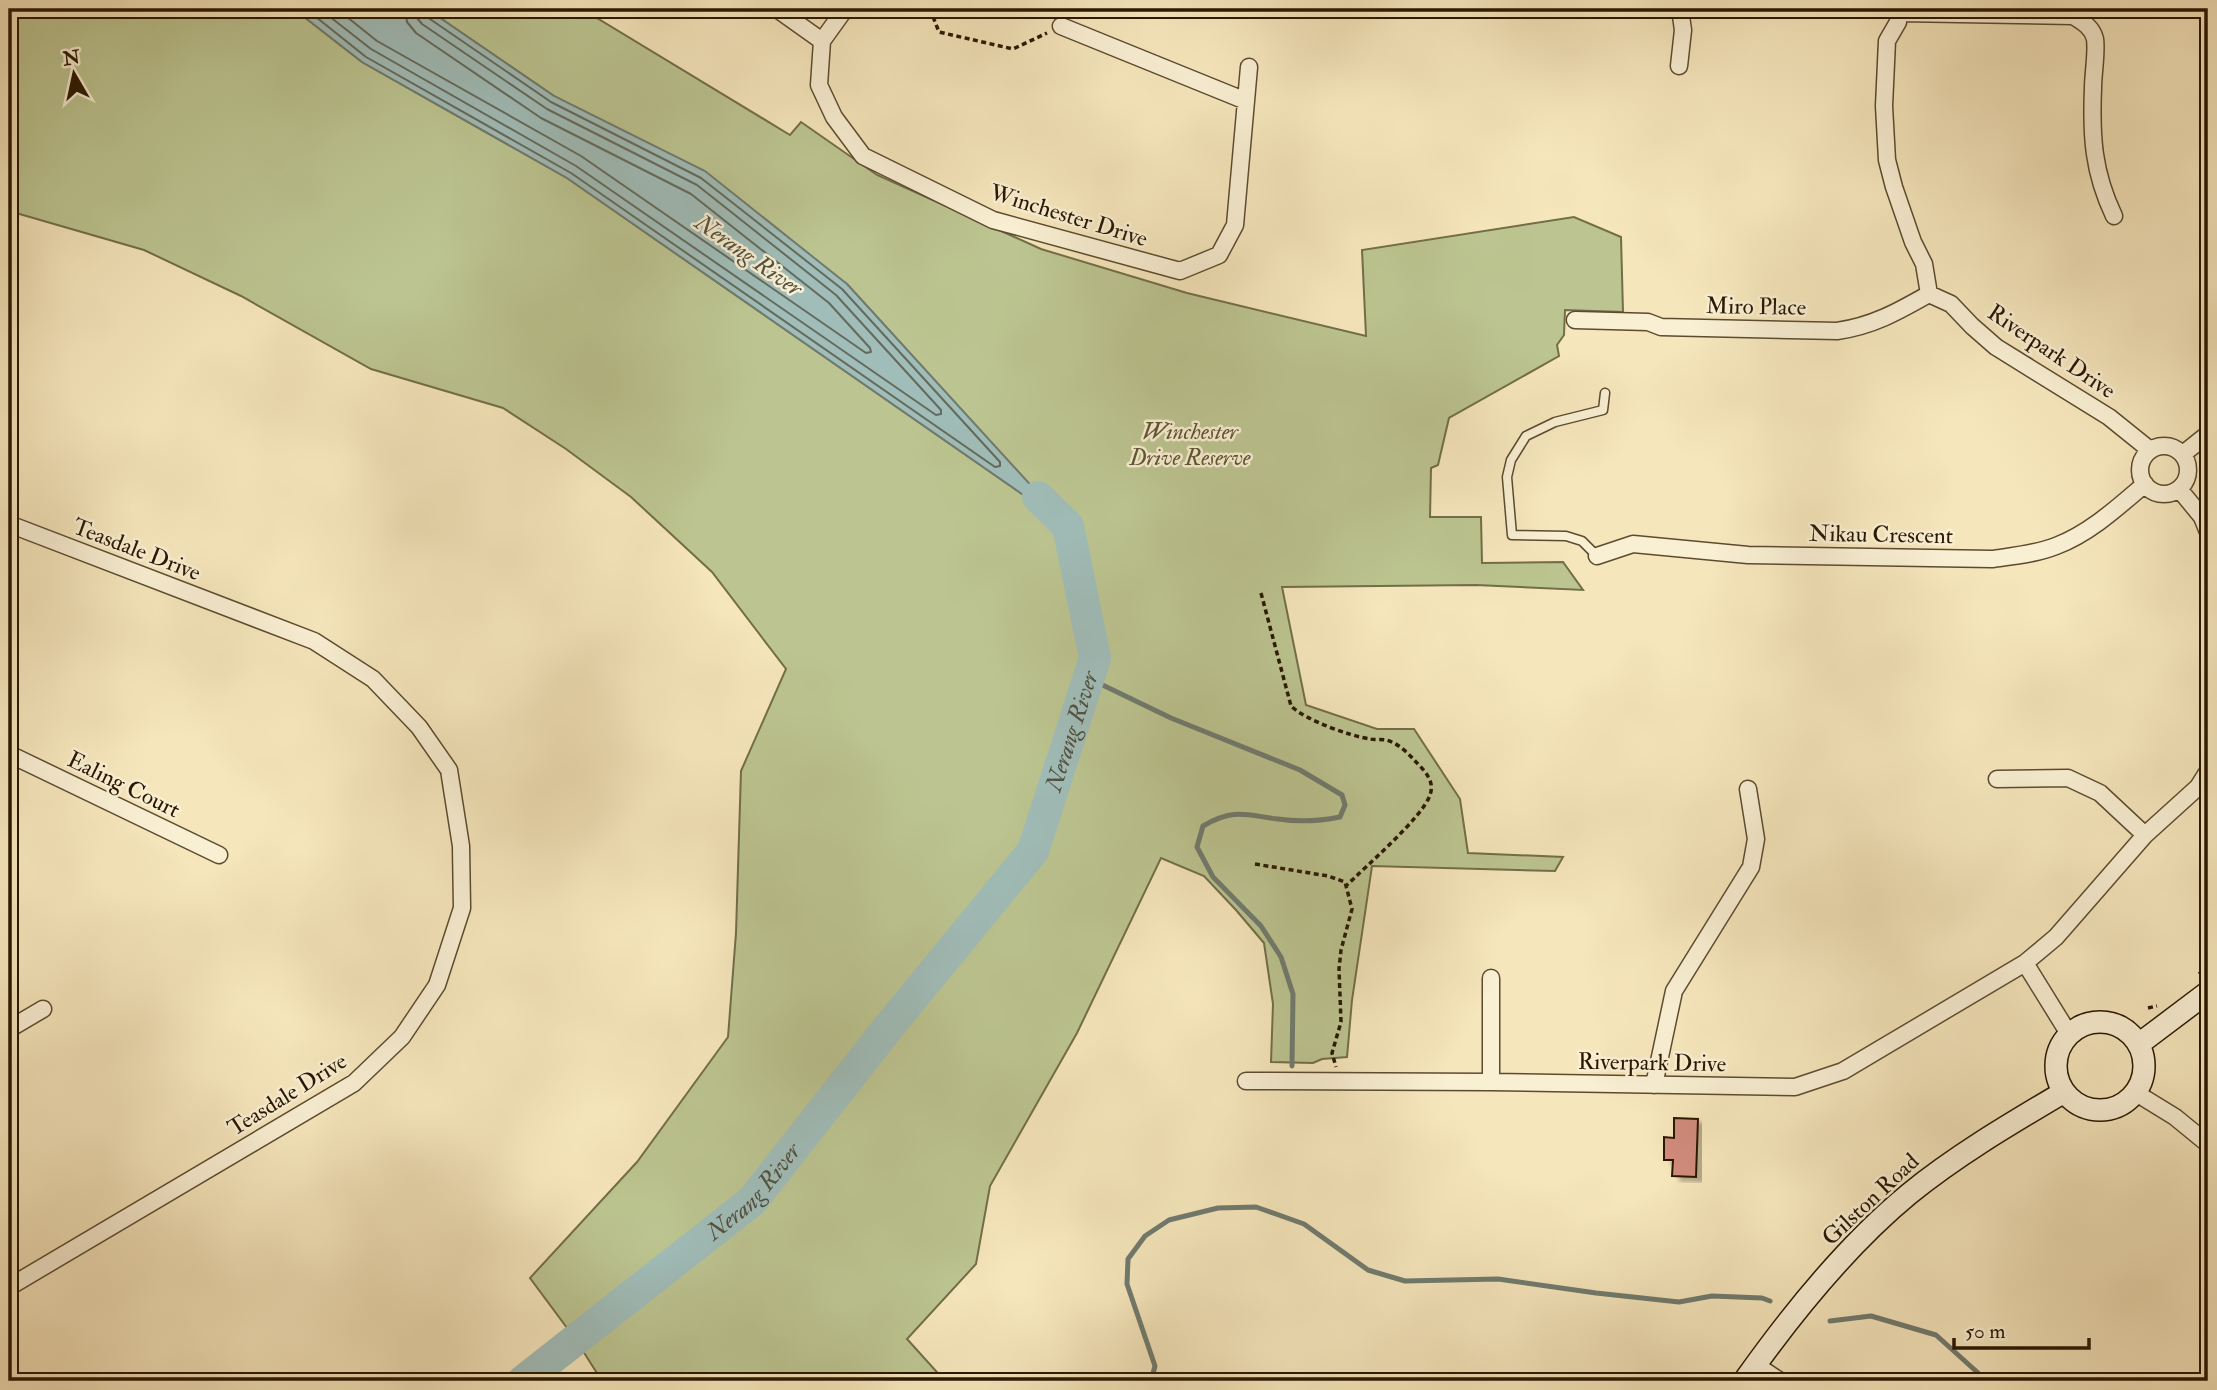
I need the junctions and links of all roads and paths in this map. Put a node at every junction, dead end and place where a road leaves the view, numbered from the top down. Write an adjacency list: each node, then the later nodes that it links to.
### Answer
1 (777, 9): 7 (street)
2 (845, 9): 7 (street)
3 (930, 9): 6 (path)
4 (1680, 9): 8 (street)
5 (1900, 11): 11 (street); 12 (street)
6 (1061, 26): 10 (street)
7 (822, 41): 10 (street, Winchester Drive)
8 (1679, 66)
9 (1249, 67): 10 (street, Winchester Drive)
10 (1246, 101)
11 (2114, 216)
12 (1930, 294): 13 (street, Miro Place); 16 (street, Riverpark Drive)
13 (1575, 320)
14 (1605, 393): 22 (lane)
15 (2208, 435): 17 (street)
16 (2150, 450): 17 (street); 18 (street)
17 (2183, 454): 19 (street)
18 (2145, 484): 19 (street); 22 (street, Nikau Crescent)
19 (2179, 489): 21 (street)
20 (9, 524): 46 (street, Teasdale Drive)
21 (2208, 532)
22 (1597, 556)
23 (1261, 593): 31 (path)
24 (9, 754): 29 (street, Ealing Court)
25 (2208, 771): 28 (street, Riverpark Drive)
26 (1997, 779): 28 (street)
27 (1748, 789): 42 (street)
28 (2145, 835): 32 (street, Riverpark Drive)
29 (219, 855)
30 (1255, 864): 31 (path)
31 (1346, 886): 41 (path)
32 (2025, 962): 37 (street); 42 (street, Riverpark Drive)
33 (1491, 978): 40 (street)
34 (2208, 992): 38 (main road)
35 (43, 1009): 36 (street)
36 (9, 1029)
37 (2069, 1034): 38 (main road); 43 (main road)
38 (2139, 1044): 44 (main road)
39 (1246, 1082): 41 (street, Riverpark Drive)
40 (1491, 1082): 41 (street, Riverpark Drive); 42 (street, Riverpark Drive)
41 (1339, 1083)
42 (1654, 1085)
43 (2064, 1092): 44 (main road); 47 (main road, Gilston Road)
44 (2136, 1093): 45 (street)
45 (2208, 1144)
46 (9, 1287)
47 (1750, 1373): 48 (street)
48 (1780, 1381)

